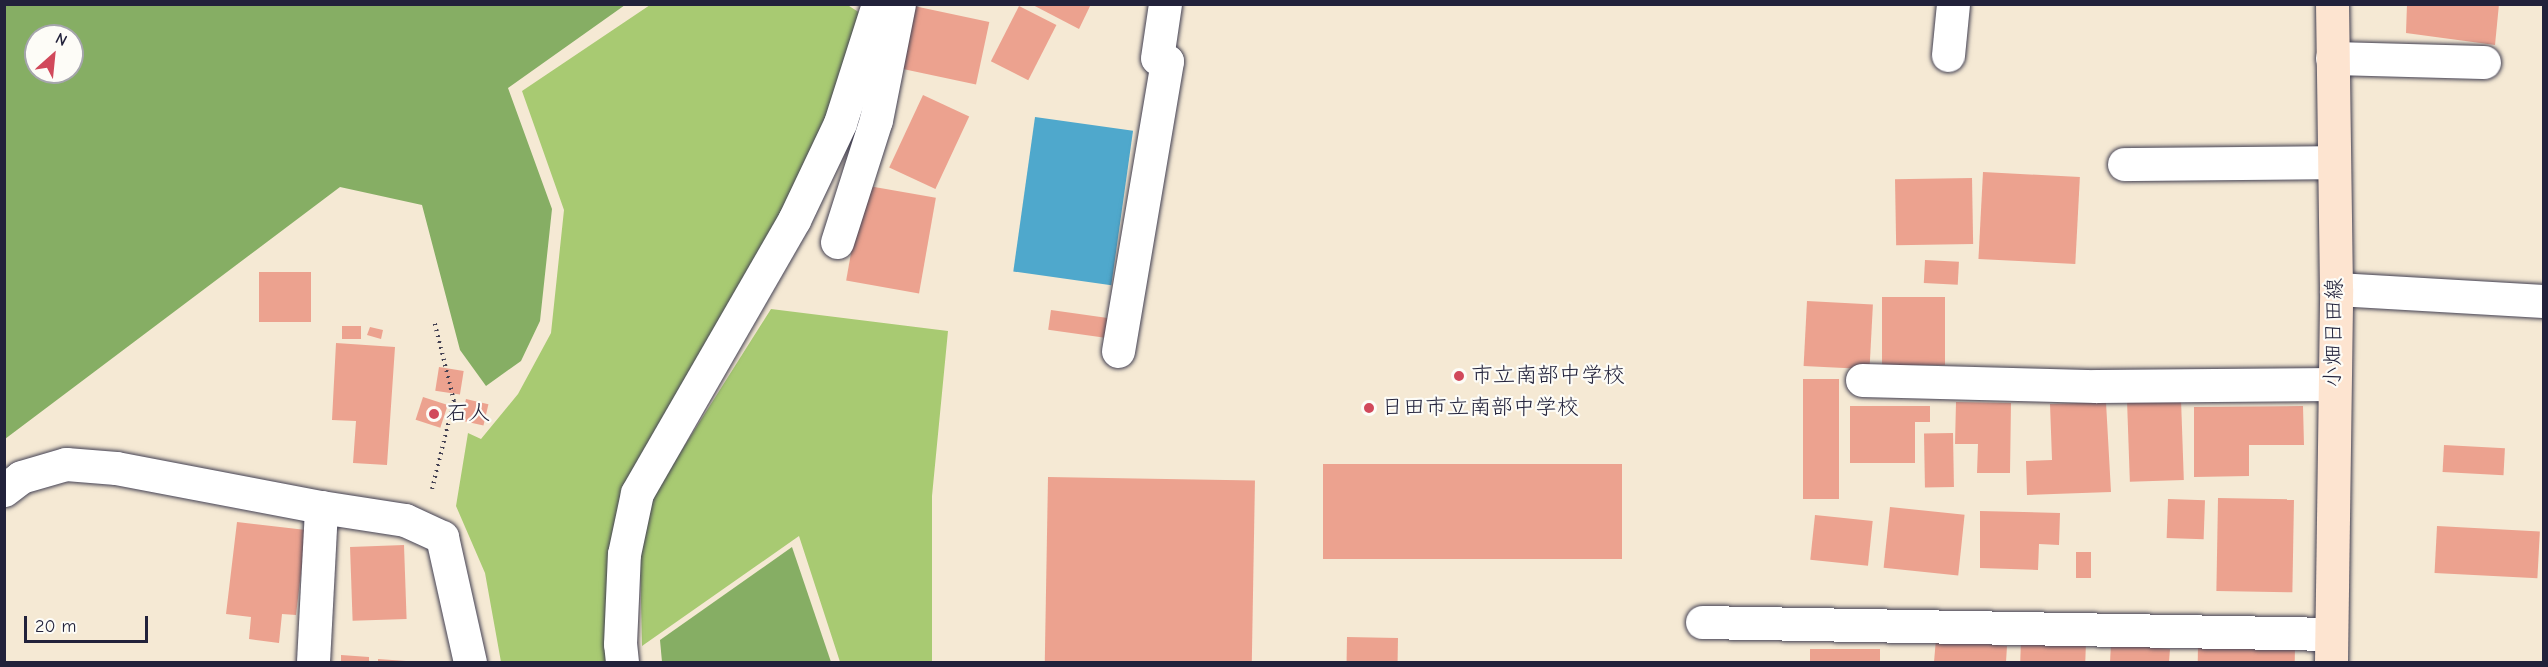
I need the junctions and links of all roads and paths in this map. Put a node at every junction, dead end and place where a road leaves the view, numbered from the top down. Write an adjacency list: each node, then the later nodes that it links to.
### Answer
1 (878, 4): 25 (street)
2 (899, 4): 11 (street)
3 (1166, 4): 15 (street)
4 (1953, 4): 6 (street)
5 (2332, 4): 7 (main road, 小畑日田線)
6 (1948, 55)
7 (2332, 58): 8 (street); 9 (main road, 小畑日田線)
8 (2484, 62)
9 (2334, 162): 10 (street); 12 (main road, 小畑日田線)
10 (2124, 164)
11 (837, 242)
12 (2336, 289): 13 (street); 17 (main road, 小畑日田線)
13 (2544, 301)
14 (434, 320): 20 (path)
15 (1118, 351)
16 (1862, 380): 17 (street)
17 (2333, 384): 22 (main road, 小畑日田線)
18 (4, 490): 19 (street)
19 (321, 507): 20 (street); 23 (street)
20 (442, 537): 24 (street)
21 (1702, 622): 22 (street)
22 (2331, 648)
23 (313, 663)
24 (470, 663)
25 (622, 663)

